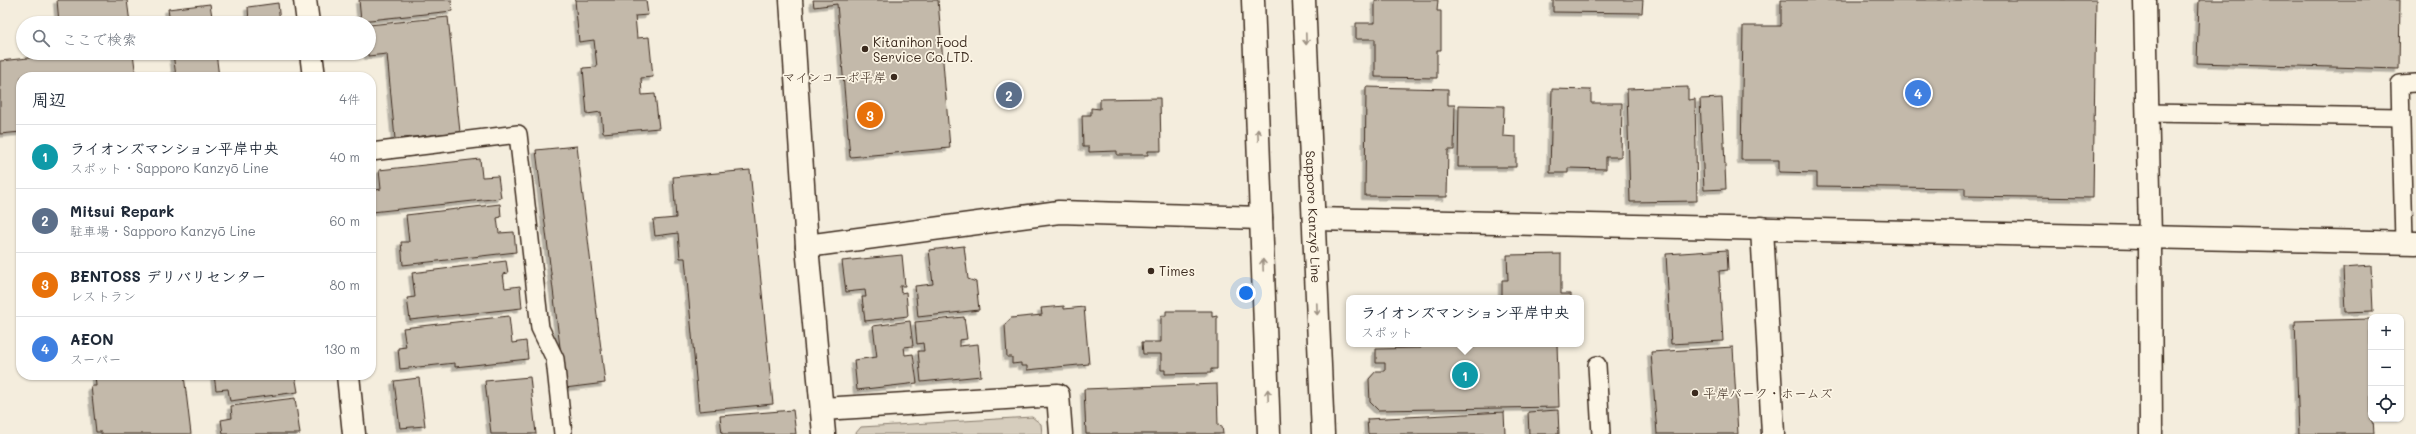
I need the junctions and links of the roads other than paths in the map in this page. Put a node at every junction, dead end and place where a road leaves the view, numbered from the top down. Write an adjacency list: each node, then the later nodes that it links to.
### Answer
1 (305, 0): 6 (street)
2 (791, 0): 18 (street)
3 (1253, 0): 13 (street, one-way to 3)
4 (1304, 0): 14 (street, Sapporo Kanzyō Line, one-way to 14)
5 (2145, 0): 10 (street)
6 (307, 16)
7 (312, 60): 8 (street)
8 (313, 72)
9 (2416, 83): 11 (lane)
10 (2148, 113): 11 (lane); 16 (street)
11 (2400, 117): 17 (lane)
12 (376, 151): 23 (lane)
13 (1261, 218): 18 (street); 26 (street, one-way to 13)
14 (1314, 219): 15 (street); 27 (street, Sapporo Kanzyō Line, one-way to 27)
15 (1762, 228): 16 (street); 29 (street)
16 (2150, 238): 17 (street); 30 (street)
17 (2410, 243)
18 (807, 246): 21 (street)
19 (1598, 365): 28 (lane)
20 (349, 380): 22 (street)
21 (822, 409): 24 (street); 25 (street)
22 (354, 434)
23 (563, 434)
24 (824, 434)
25 (1061, 434)
26 (1269, 434)
27 (1323, 434)
28 (1601, 434)
29 (1772, 434)
30 (2151, 434)

